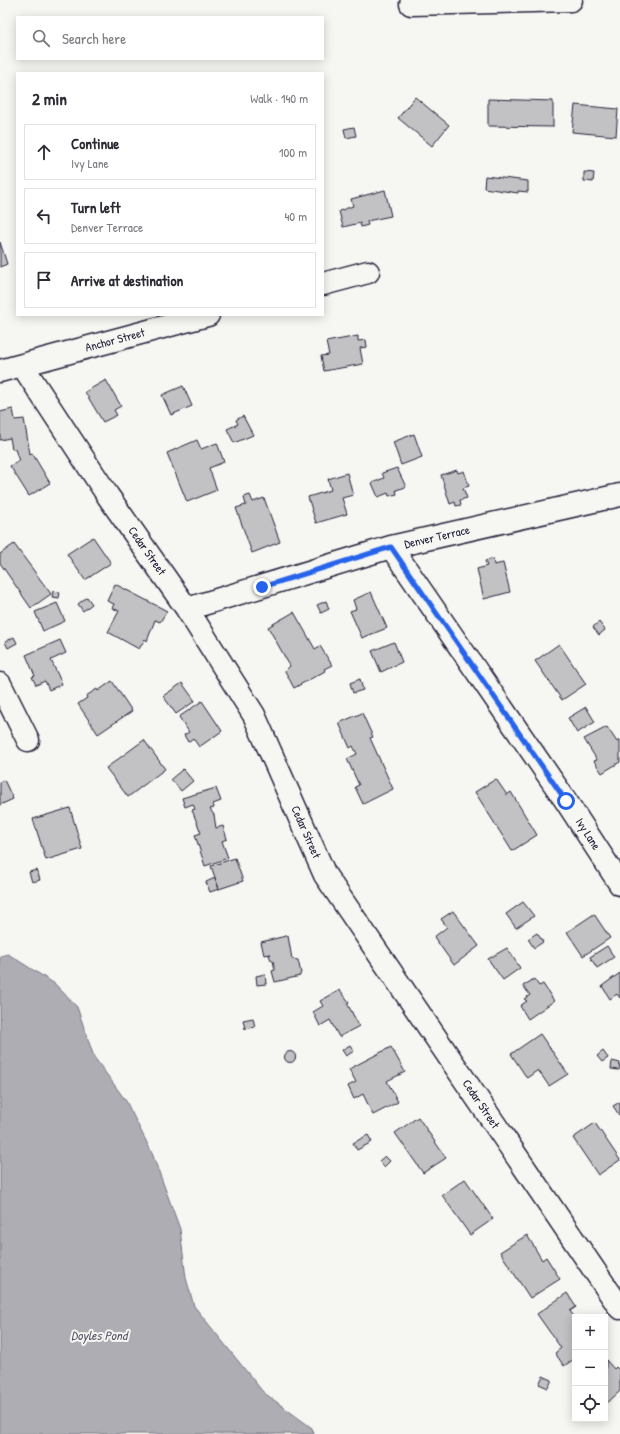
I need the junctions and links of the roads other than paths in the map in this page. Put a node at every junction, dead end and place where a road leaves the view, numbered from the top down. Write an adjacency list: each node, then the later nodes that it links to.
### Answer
1 (571, 0): 2 (street)
2 (411, 4)
3 (368, 272): 4 (street)
4 (324, 284)
5 (204, 316): 6 (street, Anchor Street)
6 (22, 365): 7 (street); 10 (street, Cedar Street)
7 (0, 371)
8 (620, 495): 9 (street, Denver Terrace)
9 (391, 547): 10 (street, Denver Terrace); 13 (street, Ivy Lane)
10 (187, 609): 14 (street, Cedar Street)
11 (0, 684): 12 (street)
12 (28, 740)
13 (620, 884)
14 (620, 1308)

